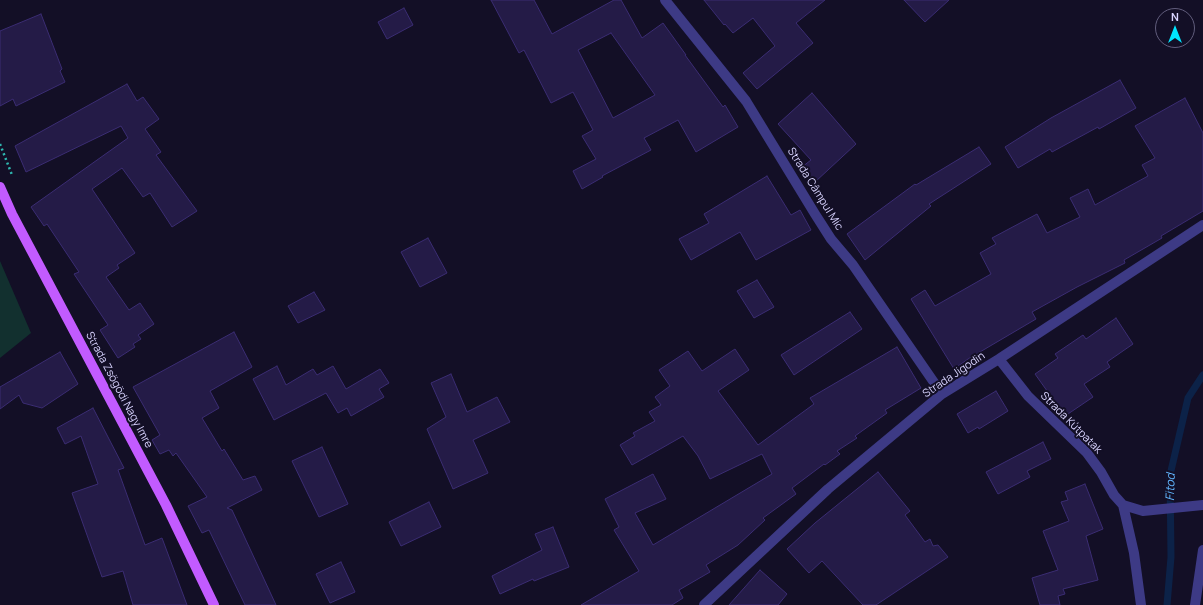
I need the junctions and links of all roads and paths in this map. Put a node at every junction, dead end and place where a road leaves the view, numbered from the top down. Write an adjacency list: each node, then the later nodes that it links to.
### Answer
1 (665, 0): 5 (street, Strada Câmpul Mic)
2 (0, 187): 9 (main road, Strada Zsögödi Nagy Imre)
3 (1203, 225): 4 (street, Strada Jigodin)
4 (999, 360): 5 (street, Strada Jigodin); 6 (street, Strada Kútpatak)
5 (942, 394): 10 (street, Strada Jigodin)
6 (1123, 505): 7 (street); 11 (street, Strada Kútpatak)
7 (1198, 506)
8 (1203, 550): 12 (street)
9 (214, 605)
10 (704, 605)
11 (1141, 605)
12 (1195, 605)

